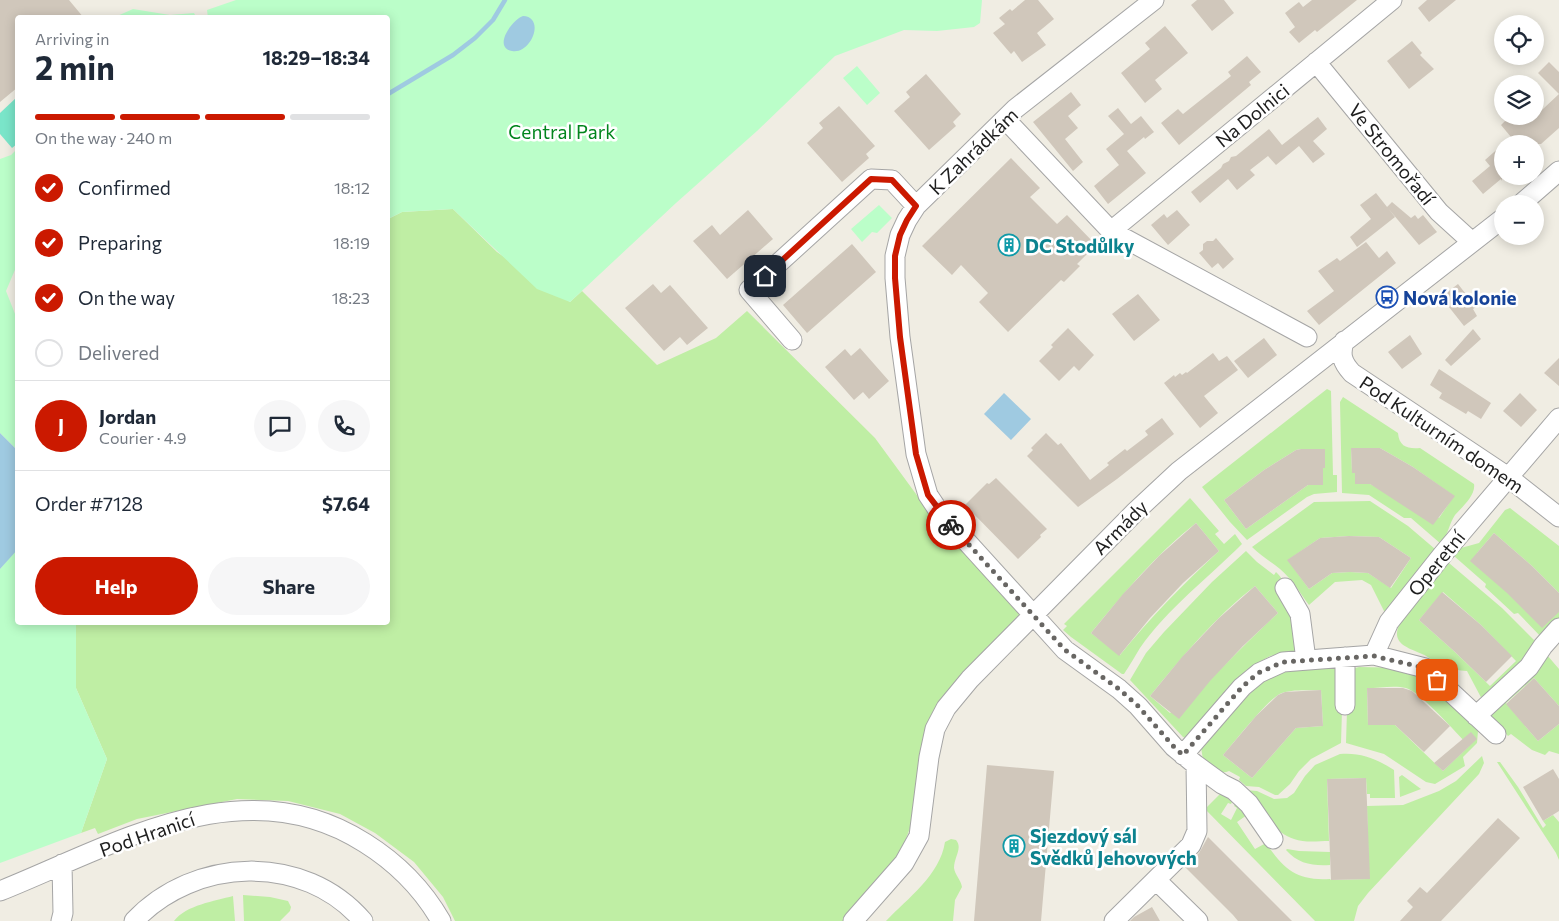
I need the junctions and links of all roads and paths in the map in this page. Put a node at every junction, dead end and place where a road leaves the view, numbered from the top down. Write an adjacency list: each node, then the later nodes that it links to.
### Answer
1 (1154, 0): 4 (street, K Zahrádkám)
2 (1392, 0): 3 (street, Na Dolnici)
3 (1316, 62): 9 (street, Na Dolnici); 10 (street, Ve Stromořadí)
4 (1005, 118): 7 (street, K Zahrádkám); 9 (street)
5 (1559, 172): 6 (street)
6 (1532, 195)
7 (916, 206): 12 (street); 18 (street, K Zahrádkám)
8 (1494, 224): 10 (street, Armády)
9 (1111, 231): 11 (street)
10 (1472, 242): 13 (street, Armády)
11 (1308, 337)
12 (792, 340)
13 (1344, 341): 15 (street, Pod Kulturním domem); 18 (street, Armády)
14 (1559, 418): 15 (street, Operetní)
15 (1508, 476): 16 (street, Pod Kulturním domem); 20 (street, Operetní)
16 (1559, 517)
17 (1285, 588): 22 (street)
18 (1032, 615): 26 (street, K Zahrádkám); 35 (street, Armády)
19 (1559, 628): 24 (street)
20 (1374, 656): 21 (street); 24 (street)
21 (1345, 657): 22 (street); 23 (street)
22 (1306, 660): 26 (street)
23 (1345, 704)
24 (1476, 716): 25 (street)
25 (1496, 734)
26 (1189, 760): 27 (street, K Zahrádkám); 29 (street)
27 (1273, 839)
28 (62, 864): 30 (street, Pod Hranicí); 31 (street); 34 (street, Pod Hranicí)
29 (1156, 880): 36 (street); 37 (street)
30 (0, 891)
31 (61, 921)
32 (134, 921): 33 (street)
33 (363, 921)
34 (440, 921)
35 (853, 921)
36 (1114, 921)
37 (1198, 921)

